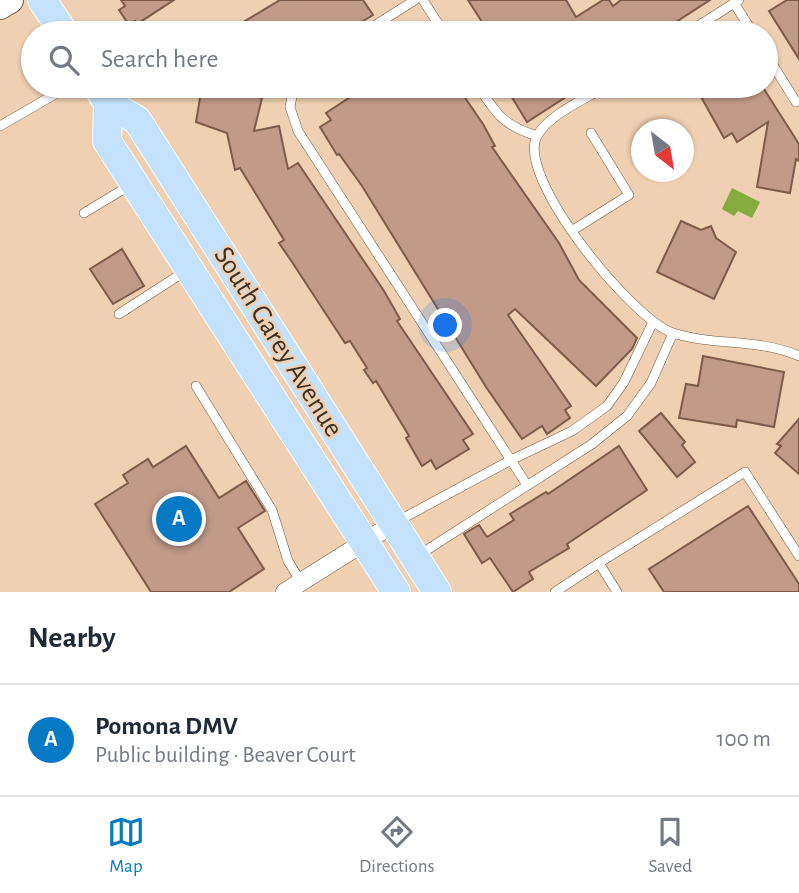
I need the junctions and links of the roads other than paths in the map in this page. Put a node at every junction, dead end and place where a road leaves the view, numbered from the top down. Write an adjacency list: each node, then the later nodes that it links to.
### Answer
1 (10, 0): 6 (street)
2 (42, 0): 7 (main road)
3 (415, 0): 8 (lane)
4 (423, 0): 9 (lane)
5 (736, 2): 10 (lane); 11 (lane)
6 (0, 6)
7 (56, 21)
8 (382, 21)
9 (436, 21)
10 (706, 21)
11 (746, 21)
12 (778, 73): 19 (lane)
13 (49, 98): 20 (lane)
14 (103, 98): 23 (main road, South Garey Avenue)
15 (108, 98): 34 (main road, South Garey Avenue)
16 (292, 98): 32 (lane)
17 (486, 98): 22 (lane)
18 (587, 98): 22 (lane)
19 (796, 102)
20 (0, 127)
21 (591, 133): 25 (lane)
22 (537, 136): 25 (lane)
23 (133, 183): 24 (lane); 26 (main road, South Garey Avenue)
24 (84, 213)
25 (573, 230): 28 (lane)
26 (188, 269): 27 (lane); 35 (main road, South Garey Avenue)
27 (118, 314)
28 (653, 322): 29 (lane); 32 (lane)
29 (673, 333): 30 (lane); 33 (lane)
30 (799, 356)
31 (196, 386): 39 (lane)
32 (511, 460): 33 (lane); 34 (lane)
33 (527, 485): 37 (lane)
34 (393, 524): 35 (street); 37 (main road, South Garey Avenue)
35 (364, 542): 39 (street); 41 (main road, South Garey Avenue)
36 (799, 556): 38 (lane)
37 (414, 558): 42 (main road, South Garey Avenue)
38 (599, 564): 43 (lane); 44 (lane)
39 (301, 582): 40 (street)
40 (285, 592)
41 (396, 592)
42 (437, 592)
43 (555, 592)
44 (617, 592)

